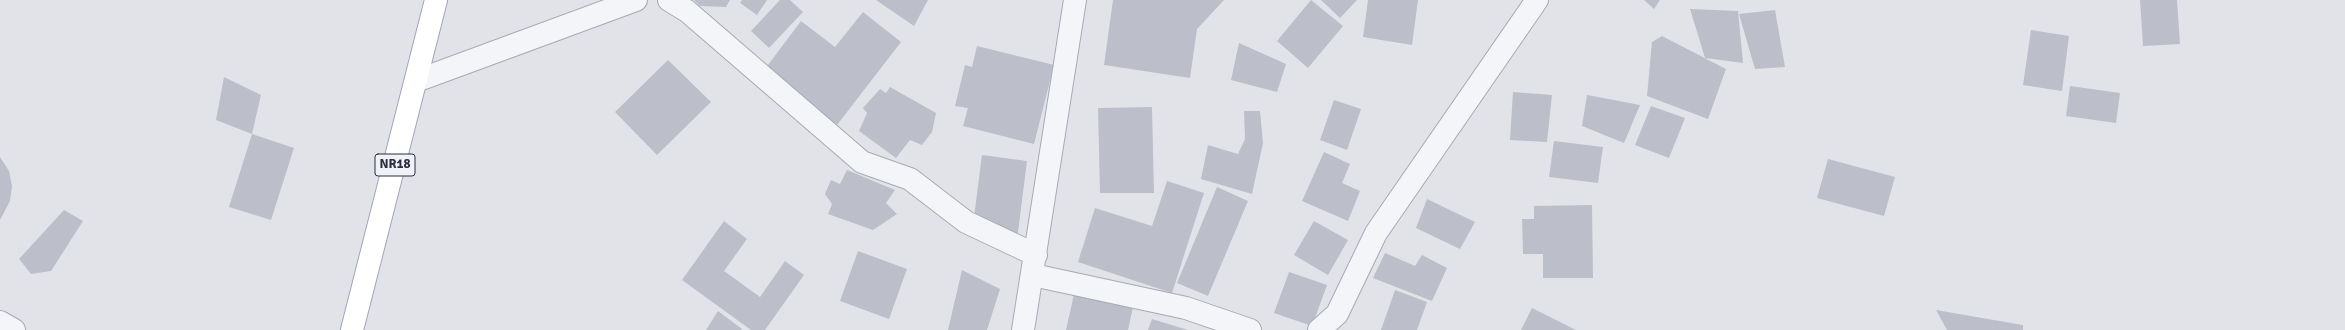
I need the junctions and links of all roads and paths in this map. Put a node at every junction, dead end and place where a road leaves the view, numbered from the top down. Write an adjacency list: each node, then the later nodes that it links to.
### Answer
1 (436, 0): 6 (main road, NR18)
2 (636, 0): 6 (street)
3 (669, 0): 7 (street)
4 (1075, 0): 7 (street)
5 (1537, 0): 13 (street)
6 (416, 81): 10 (main road, NR18)
7 (1034, 265): 11 (street); 12 (street)
8 (0, 322): 9 (street)
9 (14, 330)
10 (352, 330)
11 (1023, 330)
12 (1250, 330)
13 (1319, 330)

